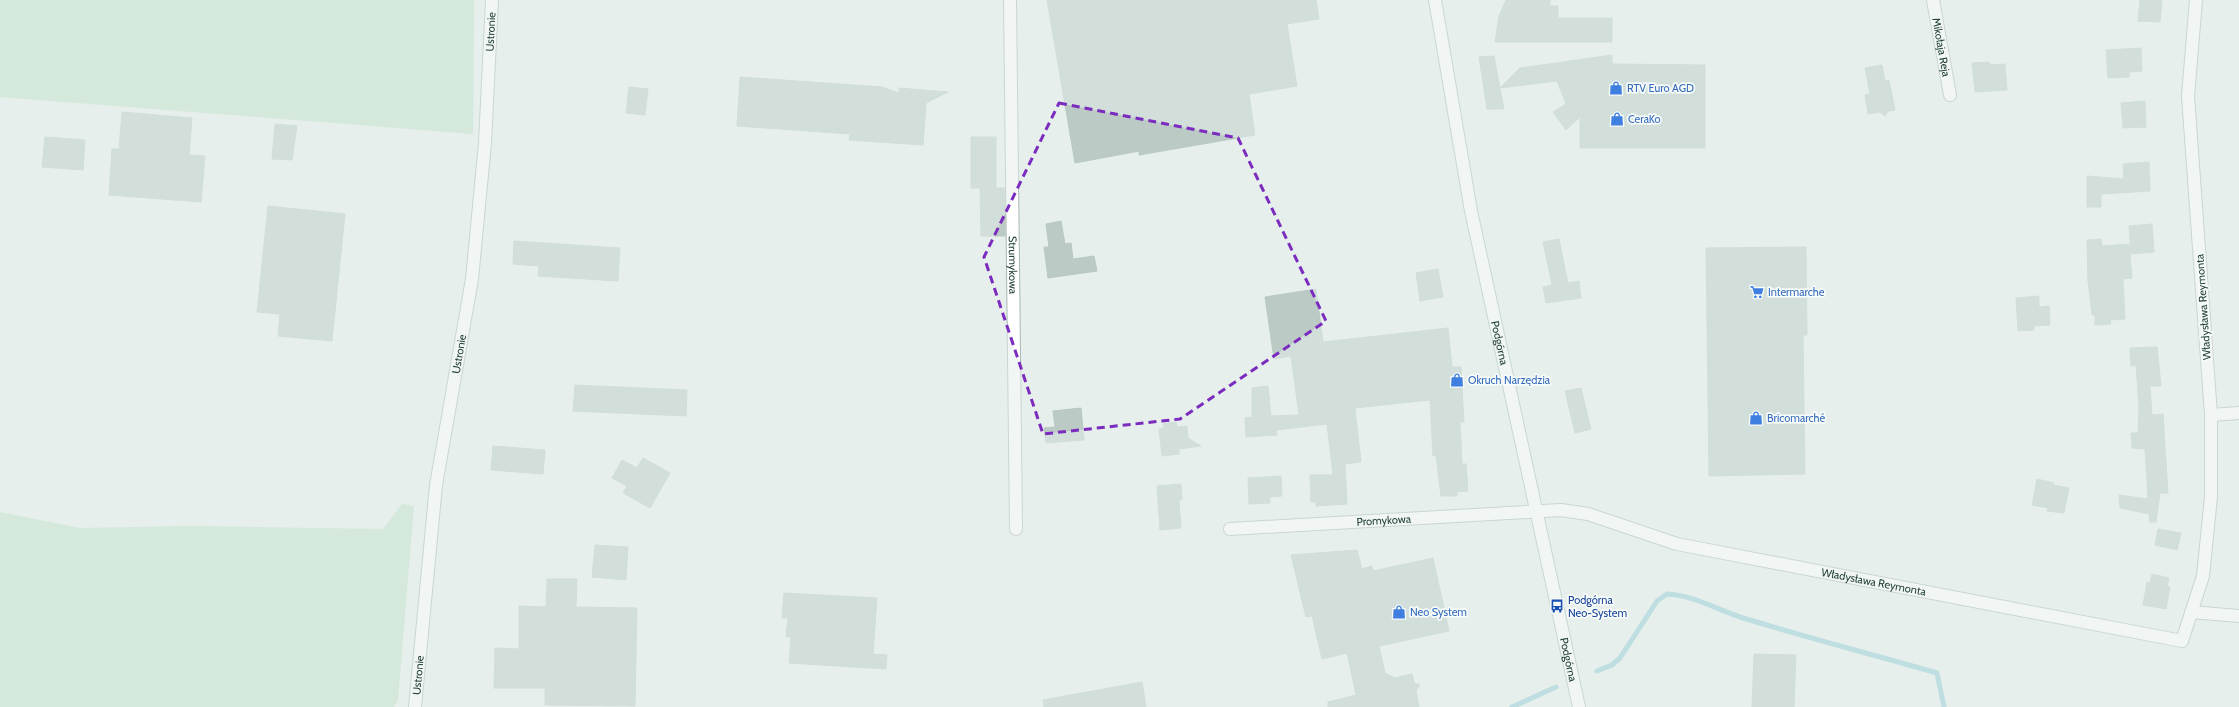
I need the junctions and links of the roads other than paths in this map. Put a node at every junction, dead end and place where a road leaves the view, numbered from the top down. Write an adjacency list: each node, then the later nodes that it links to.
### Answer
1 (492, 0): 14 (street, Ustronie)
2 (1010, 0): 10 (street, Strumykowa)
3 (1436, 0): 9 (street, Podgórna)
4 (1933, 0): 6 (street, Mikołaja Reja)
5 (2196, 0): 8 (street, Władysława Reymonta)
6 (1950, 95)
7 (2239, 413): 8 (street)
8 (2211, 415): 12 (street, Władysława Reymonta)
9 (1538, 512): 11 (street, Promykowa); 12 (street, Władysława Reymonta); 15 (street, Podgórna)
10 (1016, 529)
11 (1230, 529)
12 (2191, 612): 13 (street)
13 (2239, 616)
14 (415, 707)
15 (1579, 707)

